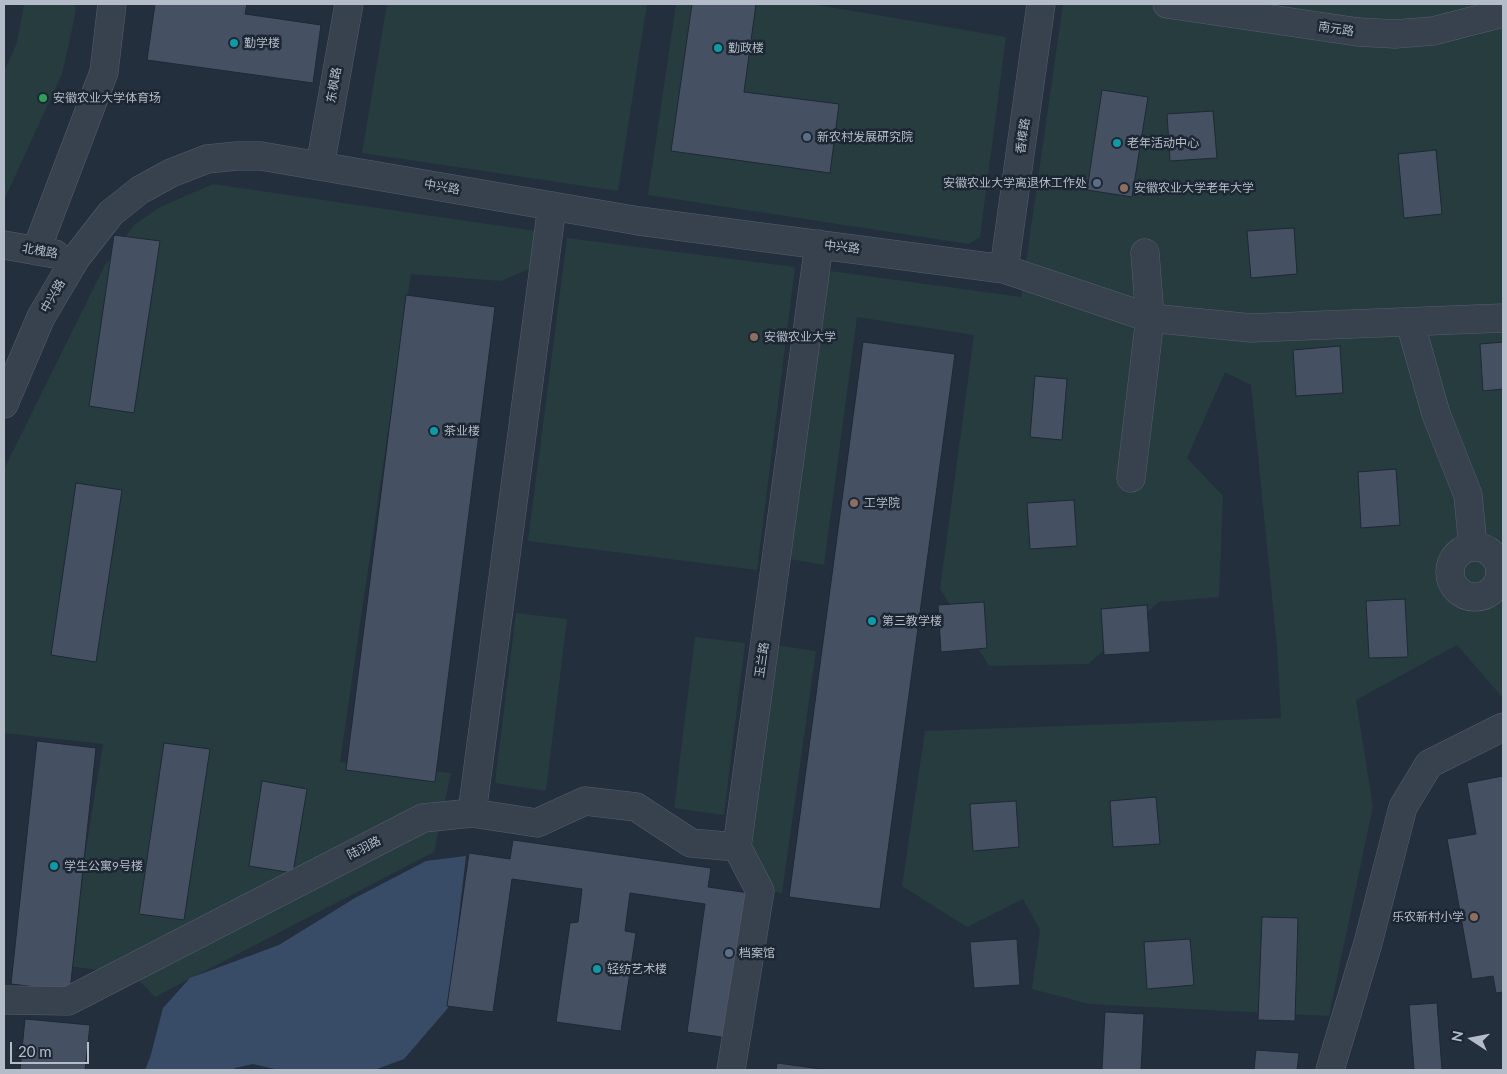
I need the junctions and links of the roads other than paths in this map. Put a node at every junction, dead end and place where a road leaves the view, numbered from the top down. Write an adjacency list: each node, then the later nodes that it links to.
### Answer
1 (112, 4): 10 (street)
2 (349, 4): 6 (street, 东枫路)
3 (1041, 4): 13 (street, 香樟路)
4 (1168, 4): 5 (street, 南元路)
5 (1503, 13)
6 (320, 166): 7 (street, 中兴路); 12 (street, 中兴路)
7 (552, 206): 8 (street, 中兴路); 21 (street)
8 (818, 244): 13 (street, 中兴路); 22 (street, 玉兰路)
9 (4, 245): 10 (street, 北槐路)
10 (36, 251): 12 (street, 北槐路)
11 (1144, 253): 14 (street)
12 (76, 258): 17 (street, 中兴路)
13 (1004, 269): 14 (street, 中兴路)
14 (1150, 318): 16 (street, 中兴路); 18 (street)
15 (1503, 318): 16 (street, 中兴路)
16 (1410, 322): 19 (street)
17 (4, 404)
18 (1131, 478)
19 (1473, 547)
20 (1503, 726): 25 (street)
21 (472, 813): 22 (street, 陆羽路); 23 (street, 陆羽路)
22 (737, 847): 24 (street)
23 (4, 1000)
24 (731, 1070)
25 (1330, 1070)

